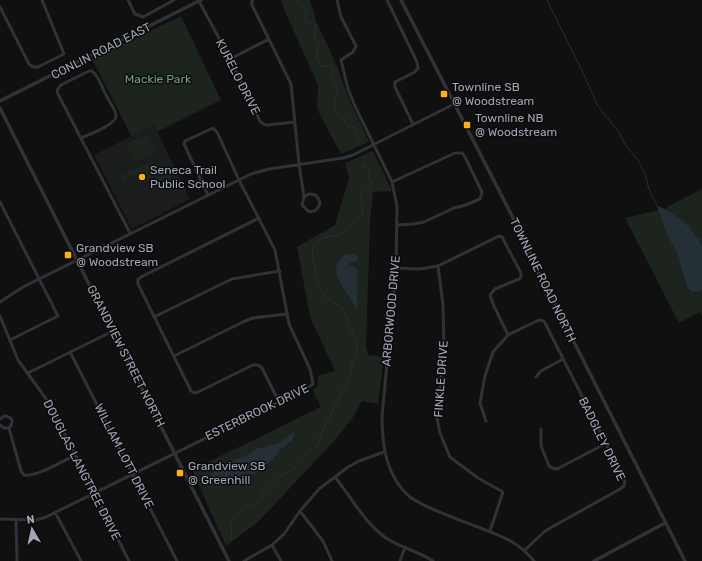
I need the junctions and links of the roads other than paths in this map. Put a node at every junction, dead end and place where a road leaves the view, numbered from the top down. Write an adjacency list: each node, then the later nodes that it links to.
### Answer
1 (42, 0): 9 (street)
2 (128, 0): 3 (street)
3 (174, 0)
4 (200, 0): 11 (street, KURELO DRIVE); 12 (street, CONLIN ROAD EAST)
5 (252, 0): 10 (street)
6 (337, 0): 18 (street, ARBORWOOD DRIVE)
7 (387, 0): 16 (street)
8 (401, 0): 13 (street, TOWNLINE ROAD NORTH)
9 (0, 7)
10 (269, 39): 11 (street); 15 (street)
11 (230, 58): 15 (street, KURELO DRIVE)
12 (0, 102)
13 (454, 104): 16 (street); 62 (street, TOWNLINE ROAD NORTH)
14 (0, 108): 28 (street, GRANDVIEW STREET NORTH)
15 (295, 122): 19 (street)
16 (412, 124): 18 (street)
17 (81, 138): 17 (street); 27 (street)
18 (374, 144): 19 (street); 21 (street, ARBORWOOD DRIVE)
19 (299, 164): 20 (street); 23 (street)
20 (239, 180): 22 (street); 22 (street, ESTERBROOK DRIVE); 25 (street, ESTERBROOK DRIVE)
21 (392, 182): 26 (street, ARBORWOOD DRIVE); 26 (street)
22 (208, 195): 27 (street)
23 (304, 197): 23 (street)
24 (0, 202): 32 (street)
25 (259, 218): 31 (street, ESTERBROOK DRIVE); 36 (street)
26 (397, 225): 30 (street, ARBORWOOD DRIVE)
27 (130, 233): 28 (street)
28 (77, 260): 32 (street); 37 (street, GRANDVIEW STREET NORTH)
29 (438, 266): 30 (street); 38 (street); 63 (street, FINKLE DRIVE)
30 (396, 268): 53 (street, ARBORWOOD DRIVE)
31 (280, 271): 34 (street, ESTERBROOK DRIVE); 36 (street)
32 (39, 278): 33 (street); 39 (street)
33 (0, 302)
34 (286, 314): 41 (street); 45 (street, ESTERBROOK DRIVE)
35 (0, 316): 39 (street, DOUGLAS LANGTREE DRIVE)
36 (154, 317): 41 (street)
37 (112, 331): 40 (street); 52 (street, GRANDVIEW STREET NORTH)
38 (508, 335): 42 (street, BADGLEY DRIVE); 47 (street)
39 (10, 340): 43 (street, DOUGLAS LANGTREE DRIVE)
40 (70, 352): 43 (street); 55 (street, WILLIAM LOTT DRIVE)
41 (174, 356): 45 (street)
42 (563, 359): 44 (street); 51 (street, BADGLEY DRIVE)
43 (28, 373): 54 (street, DOUGLAS LANGTREE DRIVE)
44 (536, 377)
45 (279, 402): 52 (street, ESTERBROOK DRIVE)
46 (0, 419): 49 (street)
47 (486, 421)
48 (0, 424): 49 (street)
49 (9, 428): 54 (street)
50 (541, 429): 51 (street)
51 (605, 444): 66 (street, BADGLEY DRIVE)
52 (175, 452): 55 (street, ESTERBROOK DRIVE); 71 (street, GRANDVIEW STREET NORTH)
53 (384, 452): 56 (street); 63 (street, ARBORWOOD DRIVE)
54 (75, 455): 57 (street, DOUGLAS LANGTREE DRIVE)
55 (133, 473): 57 (street, ESTERBROOK DRIVE); 70 (street, WILLIAM LOTT DRIVE)
56 (335, 477): 58 (street); 65 (street)
57 (94, 493): 59 (street, ESTERBROOK DRIVE); 69 (street, DOUGLAS LANGTREE DRIVE)
58 (300, 510): 64 (street); 74 (street)
59 (55, 512): 61 (street, ESTERBROOK DRIVE); 68 (street)
60 (0, 519): 61 (street, ESTERBROOK DRIVE)
61 (16, 520): 67 (street)
62 (665, 523): 78 (street); 79 (street, TOWNLINE ROAD NORTH)
63 (490, 531): 66 (street, ARBORWOOD DRIVE)
64 (272, 545): 72 (street); 73 (street)
65 (405, 548): 75 (street); 76 (street)
66 (525, 550): 77 (street, ARBORWOOD DRIVE)
67 (17, 561)
68 (81, 561)
69 (129, 561)
70 (177, 561)
71 (229, 561)
72 (244, 561)
73 (281, 561)
74 (332, 561)
75 (400, 561)
76 (433, 561)
77 (534, 561)
78 (594, 561)
79 (685, 561)

